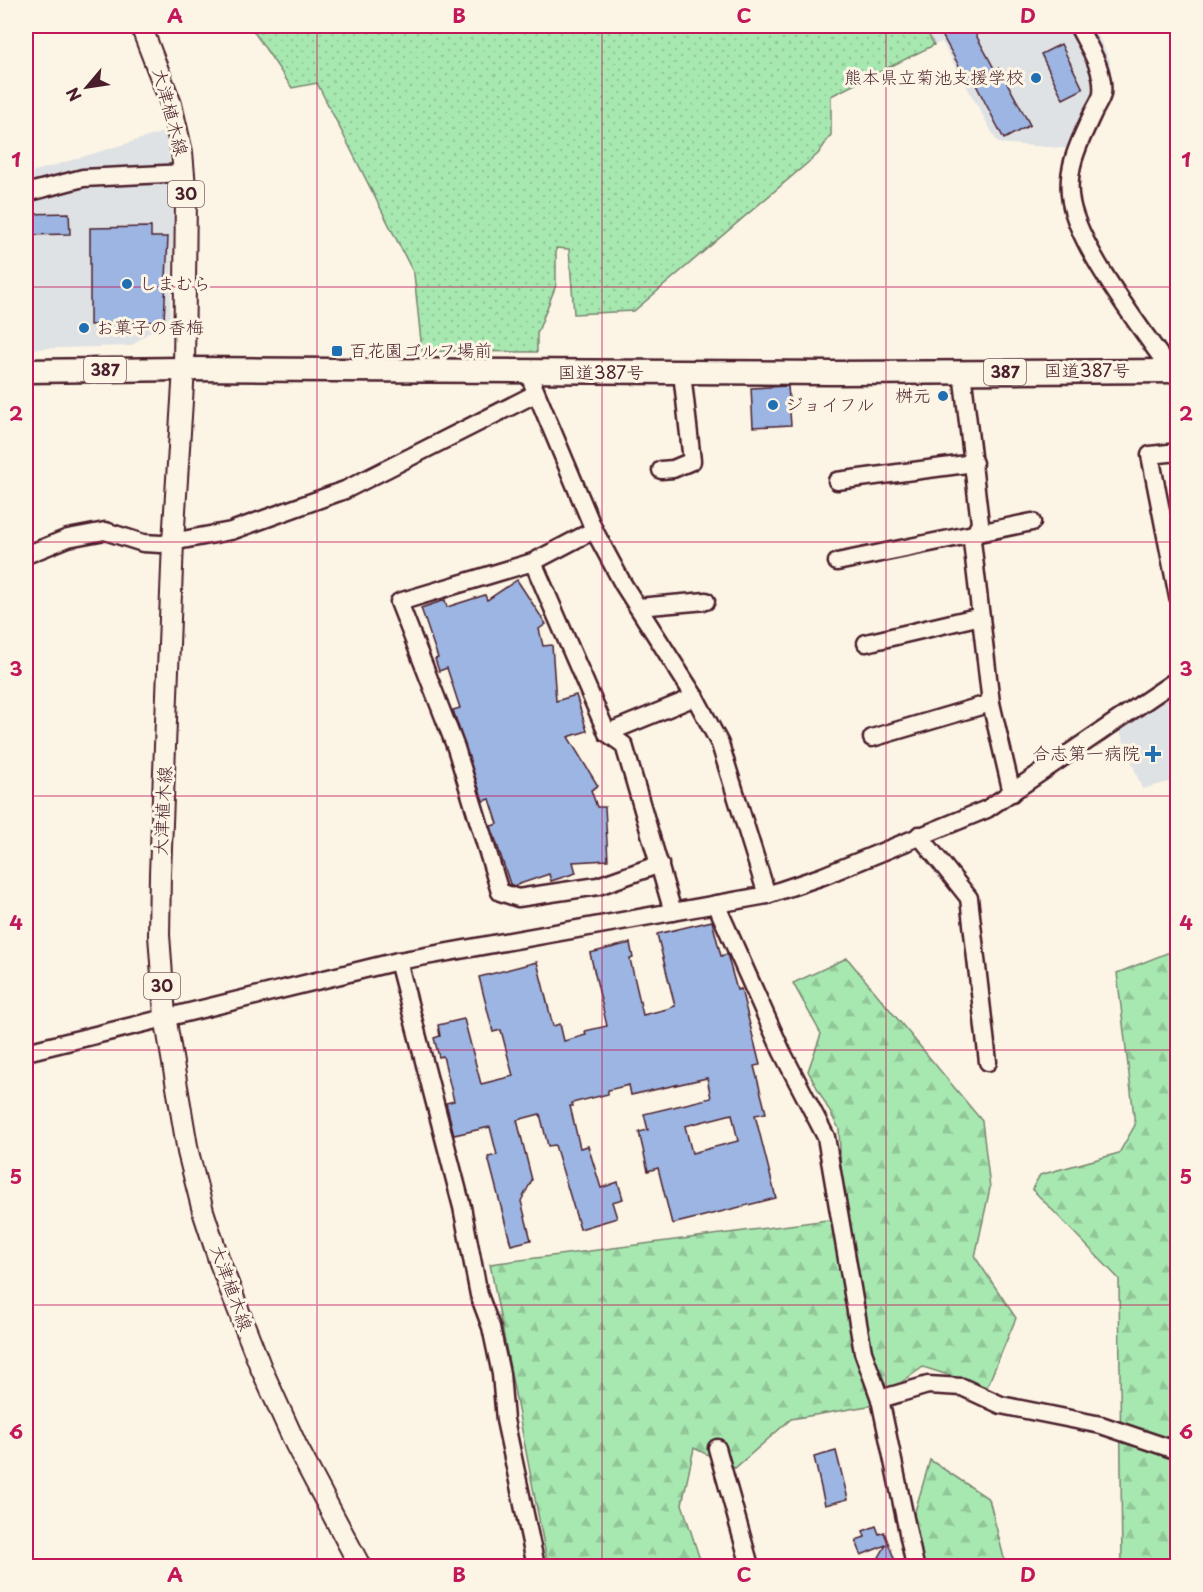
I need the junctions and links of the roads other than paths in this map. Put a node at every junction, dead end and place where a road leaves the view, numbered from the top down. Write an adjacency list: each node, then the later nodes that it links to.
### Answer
1 (141, 26): 3 (main road, 大津植木線 / 30)
2 (1078, 26): 7 (street)
3 (184, 173): 4 (street); 5 (main road, 大津植木線 / 30)
4 (26, 193)
5 (184, 369): 6 (highway, 国道387号 / 387); 10 (highway, 国道387号 / 387); 18 (main road, 大津植木線 / 30)
6 (26, 371)
7 (1174, 371): 8 (highway, 国道387号 / 387)
8 (962, 372): 9 (highway, 国道387号 / 387); 12 (street)
9 (682, 373): 10 (highway, 国道387号 / 387); 13 (street)
10 (532, 383): 16 (street); 18 (street)
11 (1178, 452): 22 (street)
12 (974, 463): 14 (street); 17 (street)
13 (661, 470)
14 (837, 481)
15 (1032, 522): 17 (street)
16 (594, 530): 20 (street); 25 (street)
17 (976, 533): 21 (street); 26 (street)
18 (173, 542): 19 (street); 40 (main road, 大津植木線 / 30)
19 (26, 555)
20 (533, 562): 31 (street); 35 (street)
21 (837, 562)
22 (1174, 565): 23 (street)
23 (1178, 597)
24 (706, 601): 25 (street)
25 (638, 608): 29 (street)
26 (981, 616): 27 (street); 30 (street)
27 (866, 643)
28 (1178, 679): 33 (street)
29 (695, 697): 31 (street); 36 (street)
30 (991, 703): 32 (street); 33 (street)
31 (607, 733): 35 (street)
32 (872, 738)
33 (1012, 793): 34 (street)
34 (919, 835): 36 (street); 42 (street)
35 (660, 864): 38 (street)
36 (767, 895): 37 (street)
37 (716, 904): 38 (street); 43 (street)
38 (673, 912): 39 (street)
39 (398, 961): 40 (street); 47 (street)
40 (165, 1016): 41 (street); 46 (main road, 大津植木線 / 30)
41 (26, 1052)
42 (988, 1062)
43 (880, 1399): 45 (street); 49 (street)
44 (717, 1448): 48 (street)
45 (1178, 1451)
46 (360, 1566)
47 (536, 1566)
48 (750, 1566)
49 (915, 1566)

